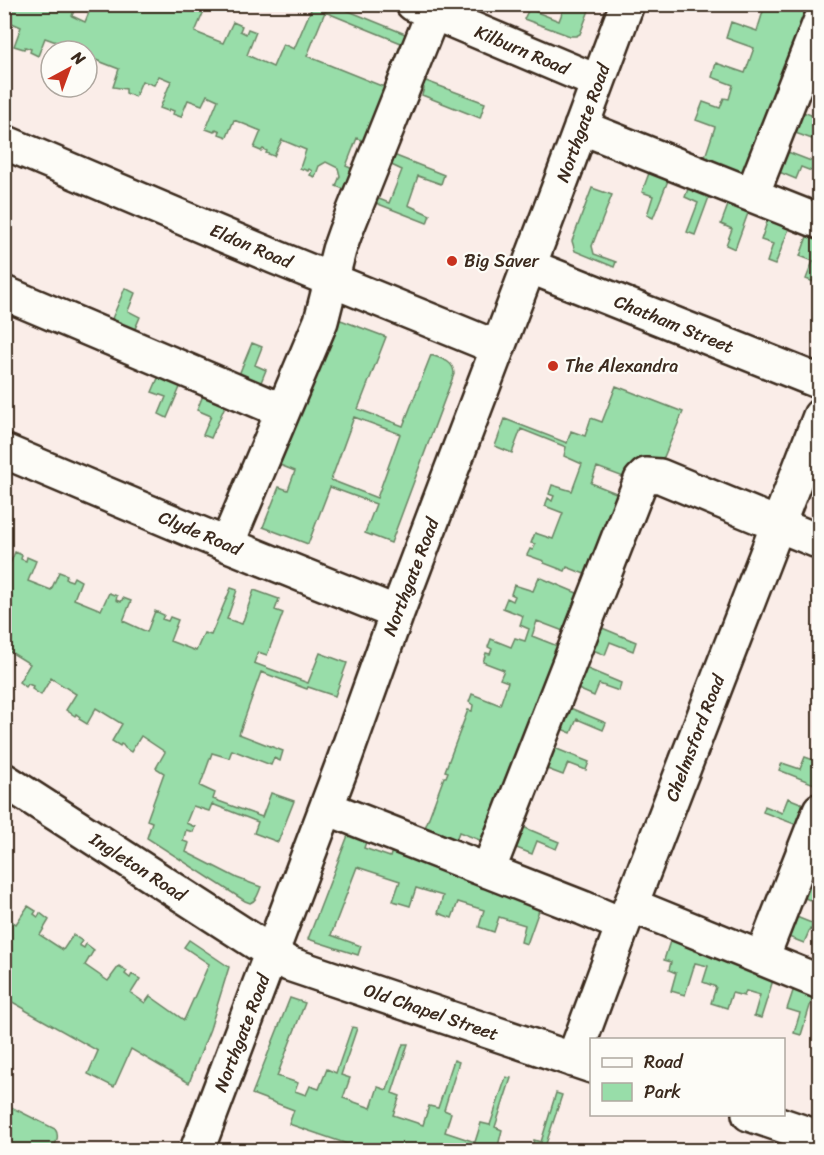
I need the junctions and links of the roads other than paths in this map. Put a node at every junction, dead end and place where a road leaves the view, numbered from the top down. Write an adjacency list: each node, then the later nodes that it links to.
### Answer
1 (627, 4): 4 (street, Northgate Road)
2 (423, 9): 4 (street, Kilburn Road); 10 (street)
3 (819, 22): 7 (street)
4 (598, 82): 5 (street, Northgate Road)
5 (581, 127): 7 (street); 9 (street, Northgate Road)
6 (4, 142): 10 (street, Eldon Road)
7 (752, 195): 8 (street)
8 (819, 222)
9 (529, 266): 12 (street, Northgate Road); 13 (street, Chatham Street)
10 (332, 280): 12 (street, Eldon Road); 14 (street)
11 (4, 293): 14 (street)
12 (498, 348): 20 (street, Northgate Road)
13 (819, 382)
14 (284, 411): 19 (street)
15 (819, 416): 17 (street, Chelmsford Road)
16 (4, 451): 19 (street, Clyde Road)
17 (778, 524): 18 (street); 24 (street); 25 (street, Chelmsford Road)
18 (819, 542)
19 (227, 544): 20 (street, Clyde Road)
20 (397, 613): 22 (street, Northgate Road)
21 (4, 780): 26 (street, Ingleton Road)
22 (327, 808): 24 (street); 26 (street, Northgate Road)
23 (819, 810): 27 (street)
24 (488, 871): 25 (street)
25 (627, 915): 27 (street); 29 (street, Chelmsford Road)
26 (271, 954): 29 (street, Old Chapel Street); 32 (street, Northgate Road)
27 (762, 958): 28 (street)
28 (819, 982)
29 (582, 1063)
30 (755, 1116): 31 (street)
31 (819, 1138)
32 (205, 1148)

